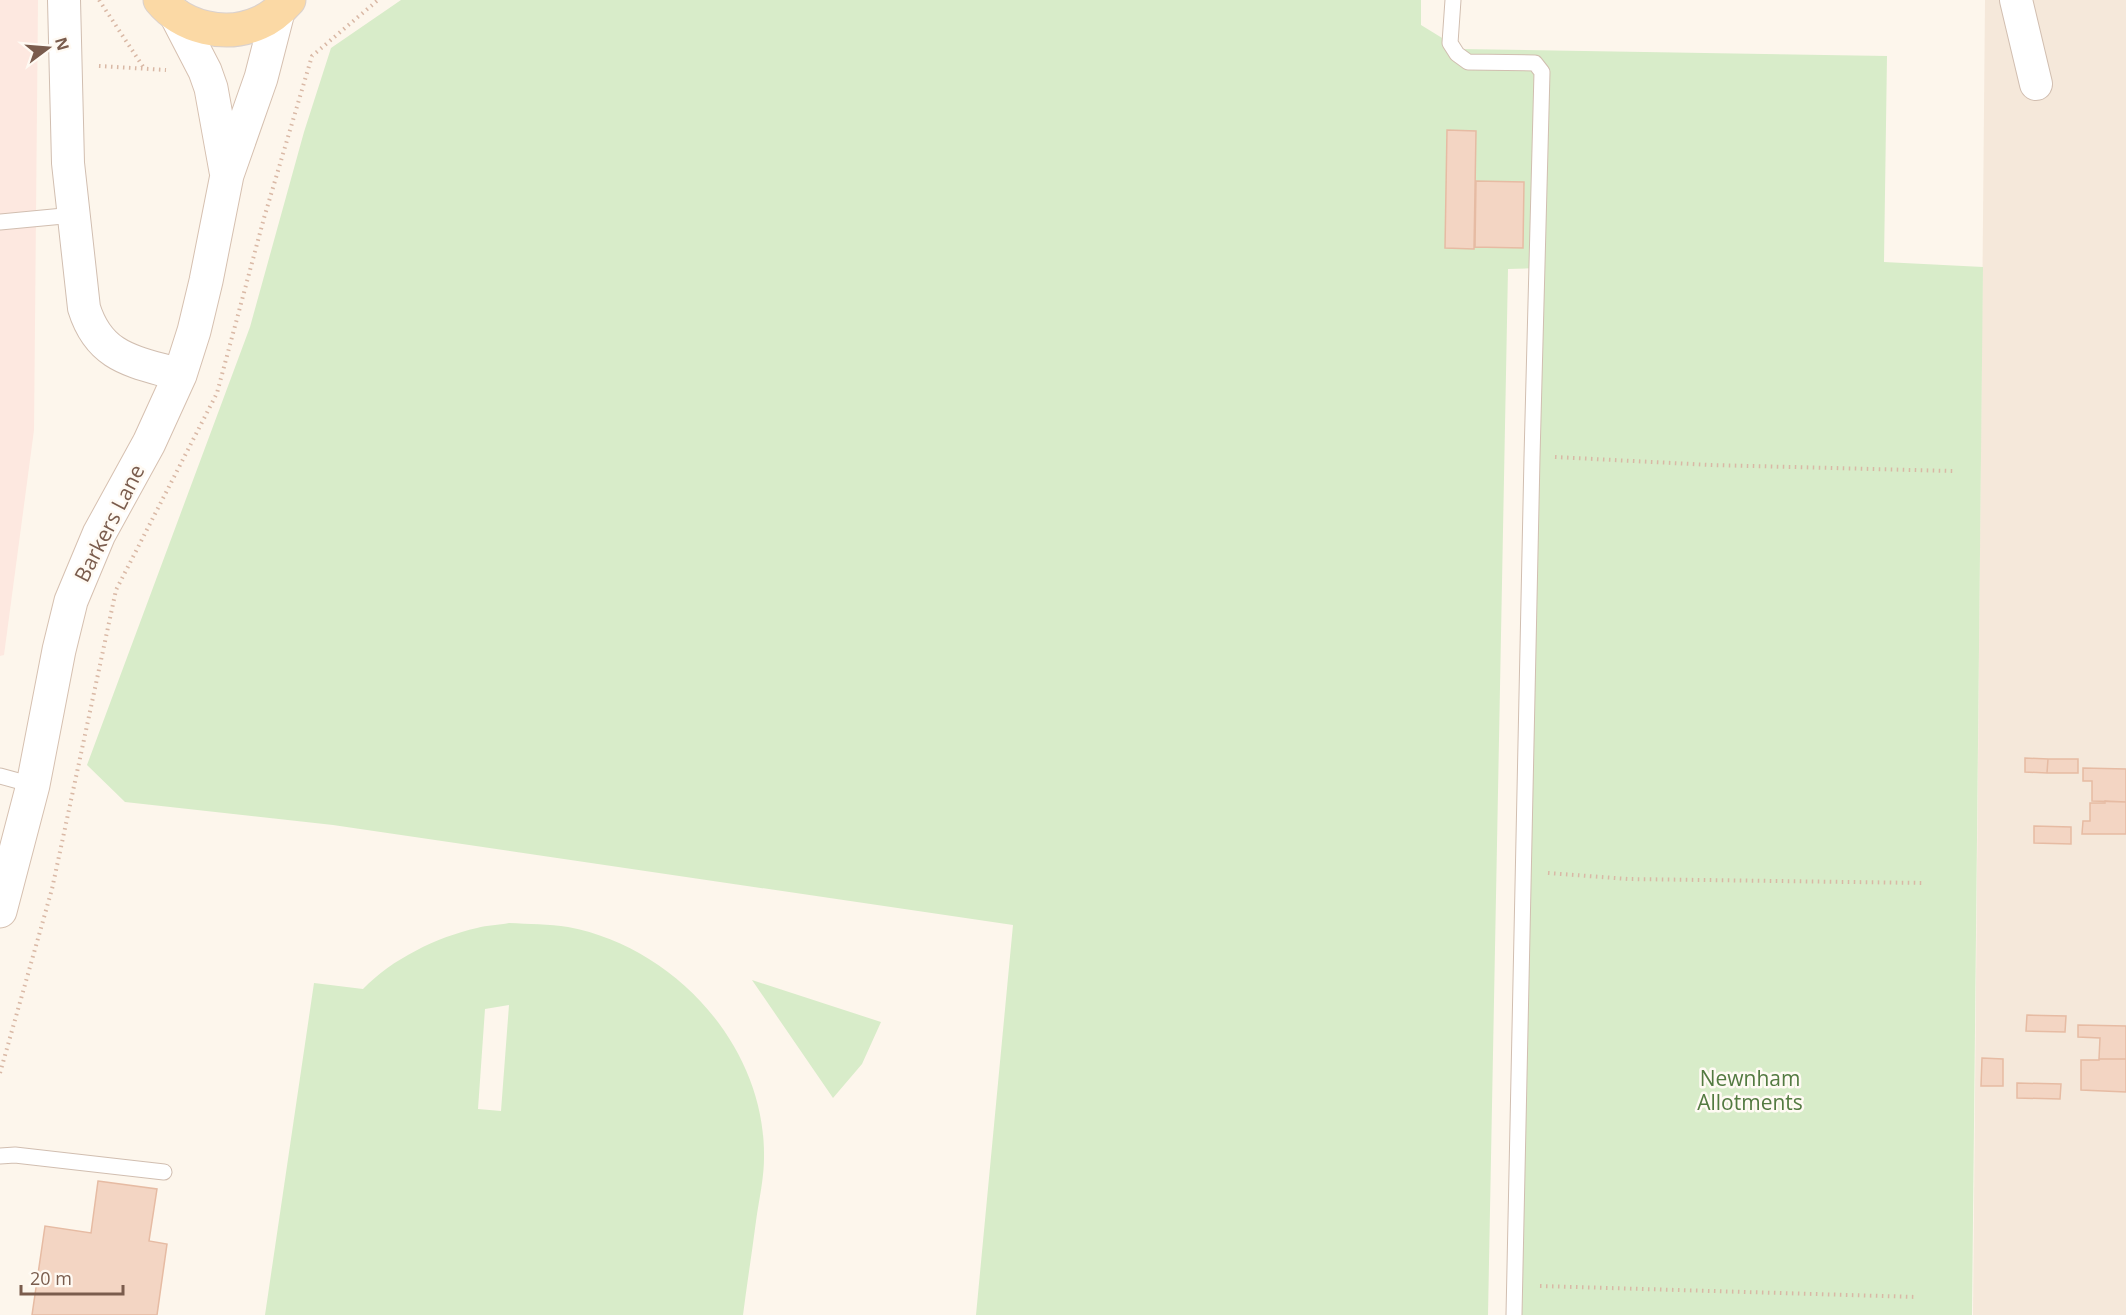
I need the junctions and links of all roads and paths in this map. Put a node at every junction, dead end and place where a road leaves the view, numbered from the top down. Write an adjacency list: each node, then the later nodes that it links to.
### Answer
1 (64, 0): 8 (street)
2 (99, 0): 9 (path)
3 (378, 0): 23 (path)
4 (1453, 0): 16 (lane)
5 (2016, 0): 11 (street)
6 (284, 6): 7 (main road); 12 (street, Barkers Lane)
7 (168, 8): 12 (street, Barkers Lane)
8 (66, 64): 9 (path); 13 (street)
9 (145, 69): 10 (path)
10 (167, 70)
11 (2036, 84)
12 (227, 175): 15 (street, Barkers Lane)
13 (74, 215): 14 (lane); 15 (street)
14 (0, 222)
15 (180, 375): 19 (street, Barkers Lane)
16 (1532, 457): 17 (path); 20 (lane)
17 (1953, 471)
18 (0, 776): 19 (lane)
19 (33, 785): 22 (street, Barkers Lane)
20 (1524, 870): 21 (path); 26 (lane)
21 (1924, 883)
22 (0, 911)
23 (0, 1073)
24 (0, 1156): 25 (lane)
25 (164, 1172)
26 (1515, 1285): 27 (path); 28 (lane)
27 (1917, 1297)
28 (1514, 1315)

